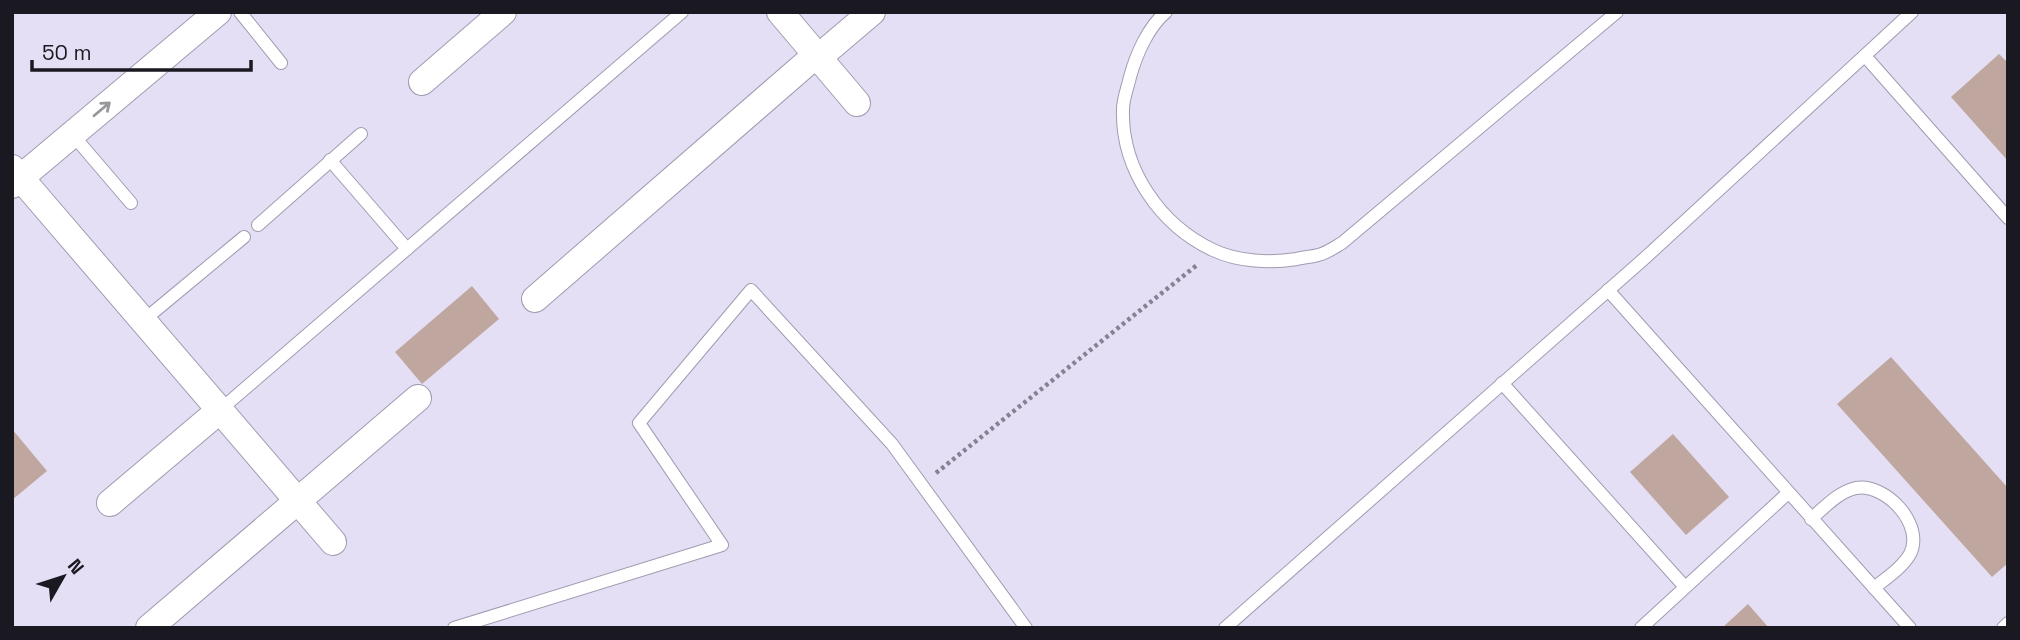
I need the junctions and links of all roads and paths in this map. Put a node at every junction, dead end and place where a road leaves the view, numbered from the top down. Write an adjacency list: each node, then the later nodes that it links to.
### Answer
1 (218, 12): 15 (street, one-way to 1)
2 (240, 12): 12 (lane)
3 (503, 12): 13 (street)
4 (682, 12): 23 (lane)
5 (780, 12): 10 (street)
6 (872, 12): 10 (street)
7 (1166, 12): 24 (lane)
8 (1616, 12): 24 (lane)
9 (1912, 12): 11 (lane)
10 (817, 56): 14 (street); 26 (street)
11 (1865, 56): 20 (lane); 25 (lane)
12 (281, 63)
13 (422, 82)
14 (857, 103)
15 (72, 134): 18 (street); 19 (lane)
16 (361, 135): 17 (lane)
17 (330, 160): 21 (lane); 23 (lane)
18 (15, 177): 27 (street)
19 (131, 203)
20 (2008, 218)
21 (258, 225)
22 (244, 237): 27 (lane)
23 (407, 249): 30 (lane)
24 (1214, 251): 31 (path)
25 (1608, 290): 28 (lane); 32 (lane)
26 (535, 299)
27 (144, 320): 30 (street)
28 (1502, 383): 37 (lane); 43 (lane)
29 (418, 398): 33 (street)
30 (220, 410): 33 (street); 34 (street)
31 (922, 484): 41 (lane); 42 (lane)
32 (1788, 493): 35 (lane); 37 (lane)
33 (298, 501): 36 (street); 40 (street)
34 (110, 503)
35 (1811, 519): 38 (lane); 38 (lane)
36 (333, 542)
37 (1685, 587): 44 (lane)
38 (1874, 588): 45 (lane)
39 (2008, 623): 46 (lane)
40 (149, 628)
41 (454, 628)
42 (1026, 628)
43 (1224, 628)
44 (1641, 628)
45 (1910, 628)
46 (2003, 628)

